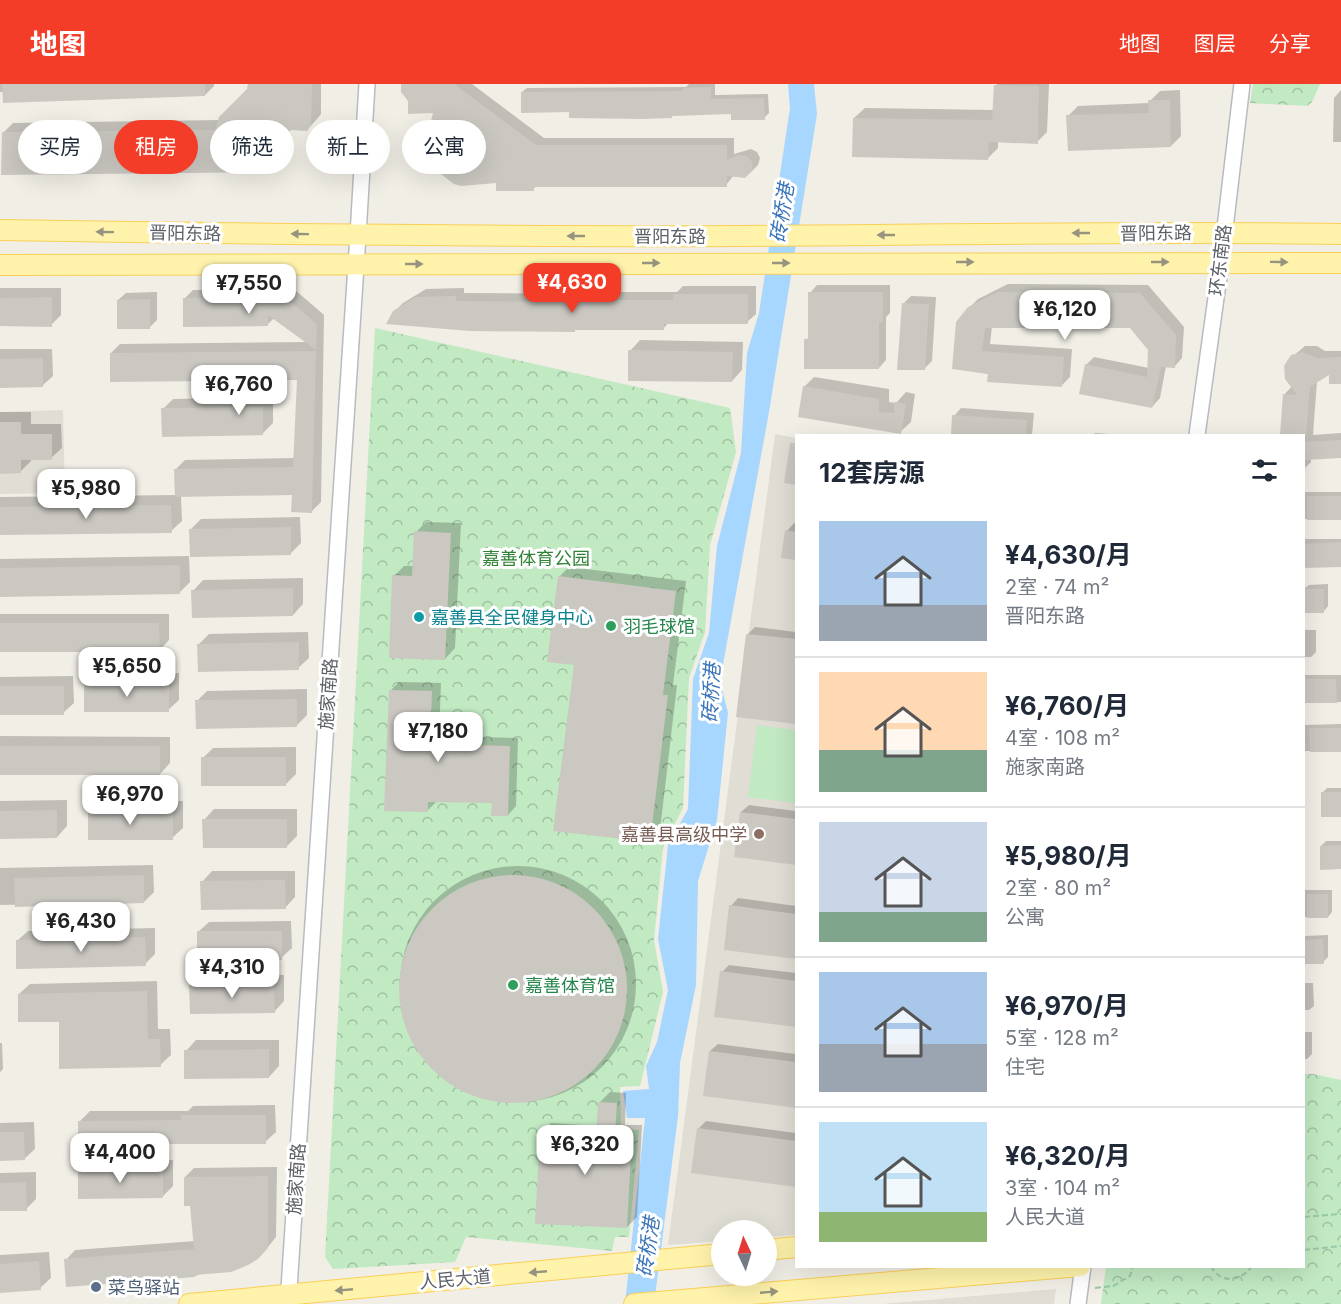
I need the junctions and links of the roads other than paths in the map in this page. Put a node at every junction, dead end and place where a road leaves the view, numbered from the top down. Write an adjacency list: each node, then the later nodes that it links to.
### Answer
1 (366, 84): 6 (street, 施家南路)
2 (1242, 84): 4 (street, 环东南路)
3 (0, 230): 6 (main road, 晋阳东路, one-way to 3)
4 (1224, 232): 5 (main road, 晋阳东路); 6 (main road, 晋阳东路, one-way to 6); 7 (street, 环东南路)
5 (1341, 234)
6 (358, 235): 9 (street, 施家南路)
7 (1221, 262): 8 (main road, 晋阳东路, one-way to 8); 9 (main road, 晋阳东路, one-way to 7); 11 (street, 环东南路)
8 (1341, 263)
9 (356, 264): 10 (main road, 晋阳东路); 18 (street, 施家南路)
10 (0, 265)
11 (1197, 434)
12 (795, 1247): 13 (main road)
13 (777, 1249)
14 (711, 1255): 18 (main road, 人民大道, one-way to 18)
15 (1057, 1268): 20 (main road, one-way to 15)
16 (1081, 1268): 17 (street)
17 (1079, 1296)
18 (288, 1300): 19 (main road, 人民大道)
19 (189, 1304)
20 (634, 1304)

